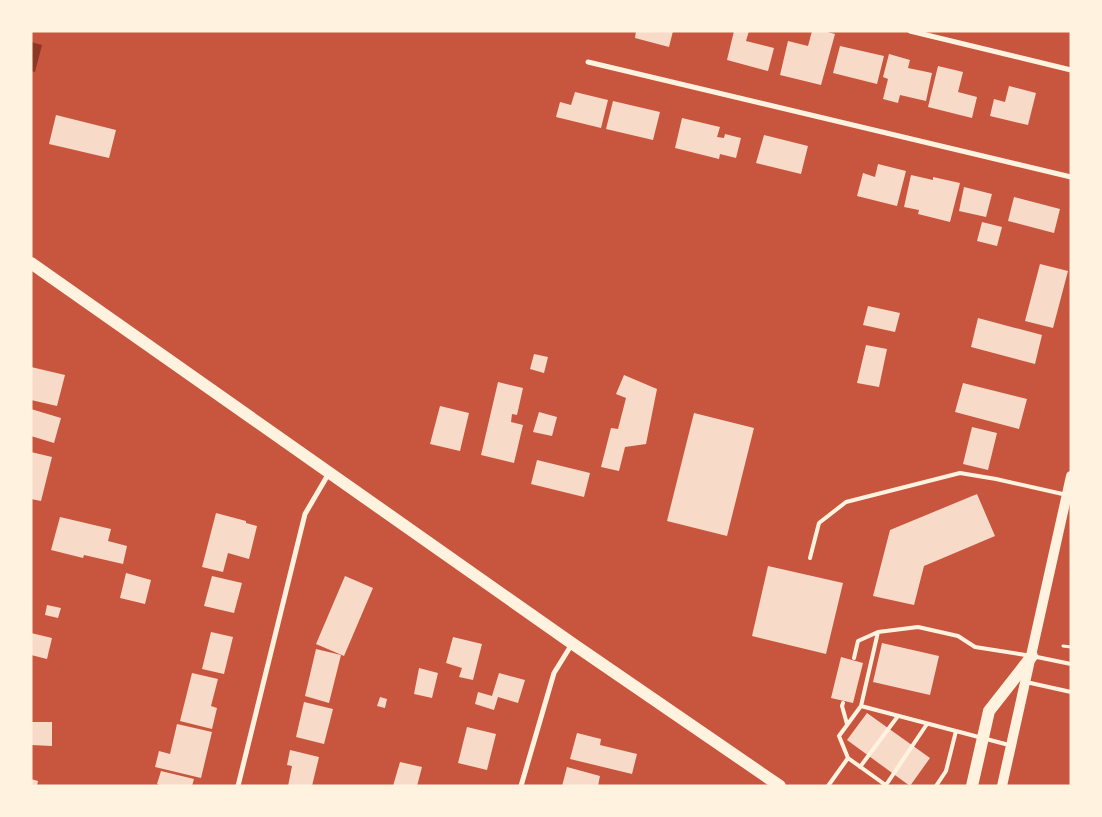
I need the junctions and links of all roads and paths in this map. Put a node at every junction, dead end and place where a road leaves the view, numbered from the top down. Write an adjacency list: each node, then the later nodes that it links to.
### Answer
1 (910, 31): 3 (street)
2 (588, 62): 4 (street)
3 (1071, 70)
4 (1071, 177)
5 (31, 263): 6 (main road)
6 (329, 473): 11 (main road); 30 (street)
7 (1071, 476): 8 (main road)
8 (1066, 496): 9 (lane); 14 (main road)
9 (810, 558)
10 (878, 632): 14 (lane); 15 (lane); 20 (lane)
11 (573, 644): 31 (street); 32 (main road)
12 (1063, 646): 13 (path)
13 (1071, 648)
14 (1032, 656): 16 (lane); 17 (main road); 25 (main road)
15 (854, 658)
16 (1071, 664)
17 (1026, 682): 18 (lane); 26 (main road)
18 (1071, 692)
19 (843, 703): 22 (lane)
20 (861, 706): 21 (lane); 22 (lane)
21 (898, 716): 23 (lane); 28 (lane)
22 (847, 724): 27 (lane)
23 (927, 724): 24 (lane); 29 (lane)
24 (956, 731): 25 (lane); 34 (lane)
25 (982, 738): 26 (lane); 35 (main road)
26 (1011, 746): 36 (main road)
27 (848, 758): 28 (lane); 33 (lane)
28 (860, 767): 29 (lane)
29 (887, 785)
30 (238, 786)
31 (521, 786)
32 (780, 786)
33 (828, 786)
34 (936, 786)
35 (972, 786)
36 (1002, 786)

